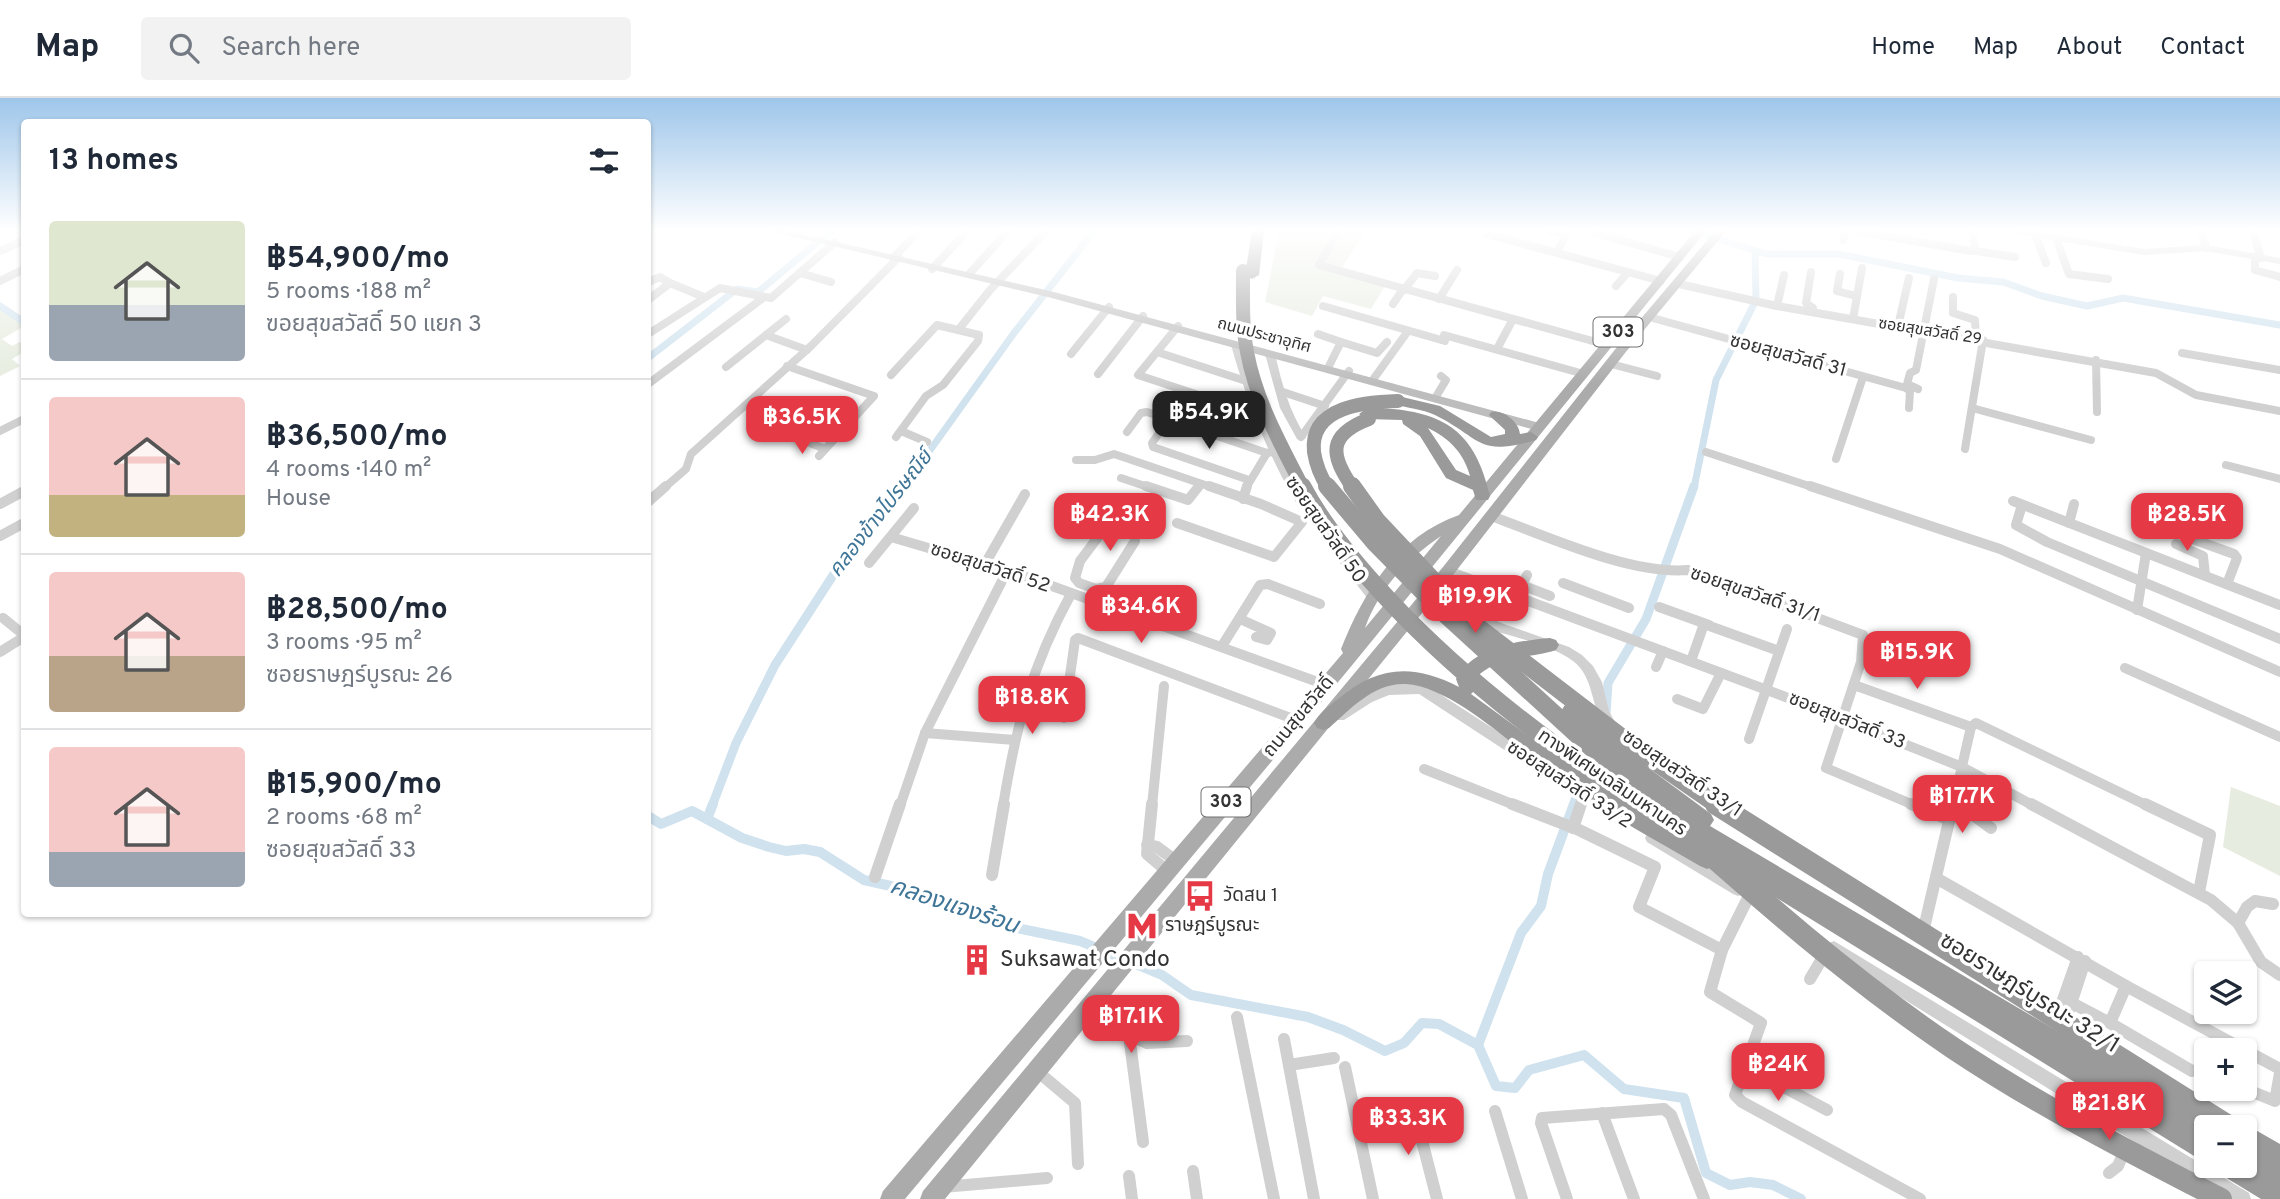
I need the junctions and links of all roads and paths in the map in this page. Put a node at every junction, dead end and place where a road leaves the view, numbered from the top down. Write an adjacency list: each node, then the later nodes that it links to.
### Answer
1 (790, 282): 26 (street)
2 (872, 282): 55 (street)
3 (997, 282): 42 (street)
4 (1004, 282): 30 (main road, ถนนประชาอุทิศ)
5 (1248, 282): 51 (street)
6 (1252, 282): 190 (highway, ทางพิเศษเฉลิมมหานคร, bridge)
7 (1381, 282): 21 (street)
8 (1409, 282): 21 (street)
9 (1449, 282): 27 (street)
10 (1619, 282): 20 (street)
11 (1660, 282): 53 (main road, ถนนสุขสวัสดิ์ / 303)
12 (1782, 282): 29 (street)
13 (1809, 282): 32 (street)
14 (1839, 282): 22 (street)
15 (1859, 282): 22 (street)
16 (1908, 282): 40 (street)
17 (1933, 282): 44 (street)
18 (670, 283): 23 (street); 25 (street)
19 (1679, 284): 29 (street, ซอยสุขสวัสดิ์ 29); 33 (main road, ถนนสุขสวัสดิ์ / 303)
20 (1616, 286)
21 (1404, 289): 27 (street); 28 (street)
22 (1856, 296): 38 (street)
23 (704, 297): 26 (street); 45 (street)
24 (1953, 297): 48 (street)
25 (651, 298)
26 (763, 298): 75 (street)
27 (1439, 299): 37 (street)
28 (1393, 304)
29 (1777, 306): 32 (street, ซอยสุขสวัสดิ์ 29)
30 (1108, 308): 34 (main road, ถนนประชาอุทิศ); 58 (street)
31 (1345, 313): 36 (street); 39 (street); 43 (street)
32 (1812, 313): 38 (street, ซอยสุขสวัสดิ์ 29)
33 (1649, 317): 61 (main road, ถนนสุขสวัสดิ์ / 303); 72 (street, ซอยสุขสวัสดิ์ 31)
34 (1141, 318): 41 (main road, ถนนประชาอุทิศ); 67 (street)
35 (786, 319): 47 (street)
36 (1321, 319)
37 (1513, 319): 53 (street); 54 (street)
38 (1853, 319): 40 (street, ซอยสุขสวัสดิ์ 29)
39 (1339, 320)
40 (1898, 326): 44 (street, ซอยสุขสวัสดิ์ 29)
41 (1177, 327): 51 (main road, ถนนประชาอุทิศ); 52 (main road, ถนนประชาอุทิศ); 56 (street)
42 (959, 329): 69 (street); 96 (street)
43 (1408, 331): 54 (street); 73 (street)
44 (1923, 331): 48 (street, ซอยสุขสวัสดิ์ 29); 76 (street)
45 (651, 332)
46 (1318, 334): 49 (street)
47 (766, 335): 55 (street); 64 (street)
48 (1979, 339): 60 (street, ซอยสุขสวัสดิ์ 29); 81 (street)
49 (1341, 342): 50 (street); 63 (street)
50 (1387, 342)
51 (1250, 344): 63 (main road, ถนนประชาอุทิศ)
52 (1237, 345): 59 (main road, ถนนประชาอุทิศ); 74 (street, ซอยสุขสวัสดิ์ 50)
53 (1607, 345): 68 (main road, ถนนสุขสวัสดิ์ / 303)
54 (1497, 349): 68 (street)
55 (807, 350): 62 (street)
56 (1157, 352): 74 (street); 84 (street)
57 (2182, 353): 65 (street)
58 (1072, 354)
59 (1270, 355): 66 (main road, ถนนประชาอุทิศ); 77 (street)
60 (2096, 360): 82 (street, ซอยสุขสวัสดิ์ 29); 83 (street)
61 (1611, 363): 71 (street); 90 (main road, ถนนสุขสวัสดิ์ / 303)
62 (787, 366): 93 (street); 111 (street)
63 (1329, 366): 66 (main road, ถนนประชาอุทิศ)
64 (726, 367)
65 (2280, 370)
66 (1348, 373): 73 (main road, ถนนประชาอุทิศ); 79 (street)
67 (1098, 374)
68 (1584, 374): 89 (main road, ถนนสุขสวัสดิ์ / 303)
69 (891, 375)
70 (1441, 376): 78 (street)
71 (1657, 376)
72 (1863, 377): 80 (street, ซอยสุขสวัสดิ์ 31); 101 (street)
73 (1373, 379): 78 (main road, ถนนประชาอุทิศ); 85 (main road, ถนนประชาอุทิศ)
74 (1247, 381): 84 (street, ซอยสุขสวัสดิ์ 50)
75 (651, 382)
76 (1918, 388)
77 (1280, 391): 79 (street); 94 (street)
78 (1437, 394): 89 (main road, ถนนประชาอุทิศ)
79 (1325, 406): 94 (street)
80 (1909, 408)
81 (1972, 408): 95 (street); 98 (street)
82 (2280, 411)
83 (2097, 412)
84 (1256, 414): 99 (street, ซอยสุขสวัสดิ์ 50)
85 (1496, 415): 89 (main road, ถนนประชาอุทิศ); 97 (highway)
86 (1367, 416): 108 (highway); 108 (highway); 199 (highway, bridge); 231 (highway, bridge)
87 (1169, 419): 92 (street); 99 (street); 106 (street)
88 (21, 420): 91 (street)
89 (1537, 429): 90 (main road); 97 (highway); 108 (main road, ถนนสุขสวัสดิ์ / 303)
90 (1558, 430): 117 (main road, ถนนสุขสวัสดิ์ / 303)
91 (0, 431)
92 (1127, 432)
93 (790, 435)
94 (1301, 437)
95 (2091, 440)
96 (927, 442)
97 (1496, 443): 248 (highway, bridge)
98 (1965, 449)
99 (1270, 452): 106 (street); 142 (street, ซอยสุขสวัสดิ์ 50)
100 (1706, 452): 150 (street)
101 (1836, 459)
102 (1076, 460): 107 (street)
103 (2226, 465): 105 (street)
104 (1121, 478): 107 (street)
105 (2280, 479)
106 (1249, 480): 112 (street)
107 (1200, 485): 112 (street)
108 (1481, 491): 116 (main road, ถนนสุขสวัสดิ์ / 303)
109 (21, 494): 113 (street)
110 (1025, 494): 131 (street)
111 (651, 499)
112 (1243, 499): 119 (street)
113 (0, 504)
114 (2074, 504): 120 (street)
115 (914, 508): 124 (street)
116 (1466, 516): 142 (main road); 165 (main road, ถนนสุขสวัสดิ์ / 303)
117 (1491, 516): 132 (main road, ถนนสุขสวัสดิ์ / 303); 171 (street, ซอยสุขสวัสดิ์ 31/1)
118 (2184, 519): 138 (street)
119 (1177, 523)
120 (2069, 523): 128 (street); 136 (street)
121 (21, 525): 123 (street)
122 (2137, 534): 128 (street)
123 (0, 536)
124 (891, 537): 130 (street); 131 (street, ซอยสุขสวัสดิ์ 52)
125 (1098, 537): 140 (street)
126 (1135, 541): 140 (street)
127 (2176, 544): 135 (street)
128 (2133, 547): 129 (street)
129 (2146, 553): 135 (street); 136 (street)
130 (869, 563)
131 (985, 564): 133 (street, ซอยสุขสวัสดิ์ 52)
132 (1448, 571): 144 (street, ซอยสุขสวัสดิ์ 33); 159 (street, ซอยสุขสวัสดิ์ 33/1); 179 (main road, ถนนสุขสวัสดิ์ / 303)
133 (1006, 573): 141 (street, ซอยสุขสวัสดิ์ 52); 181 (street)
134 (1527, 575): 139 (street)
135 (2205, 575): 138 (street)
136 (2140, 581): 150 (street); 158 (street)
137 (1563, 583): 149 (street)
138 (2227, 584): 147 (street)
139 (1522, 585): 143 (street); 144 (street)
140 (1096, 589): 145 (street)
141 (1071, 594): 145 (street, ซอยสุขสวัสดิ์ 52); 184 (street)
142 (1372, 596): 165 (main road)
143 (1550, 596)
144 (1515, 598): 161 (street, ซอยสุขสวัสดิ์ 33)
145 (1089, 599): 160 (street, ซอยสุขสวัสดิ์ 52)
146 (1320, 604): 152 (street)
147 (2280, 604)
148 (1659, 607): 153 (street)
149 (1629, 608)
150 (2137, 610): 168 (street)
151 (4, 618): 155 (street)
152 (1240, 620): 156 (street); 160 (street)
153 (1709, 625): 162 (street); 164 (street)
154 (1787, 629): 162 (street)
155 (21, 633)
156 (1256, 637)
157 (21, 638): 163 (street)
158 (2280, 639)
159 (1550, 645): 180 (highway); 202 (street, ซอยสุขสวัสดิ์ 33/1)
160 (1223, 646): 170 (street, ซอยสุขสวัสดิ์ 52)
161 (1662, 651): 164 (street, ซอยสุขสวัสดิ์ 33); 166 (street)
162 (1779, 651): 173 (street)
163 (0, 652)
164 (1691, 661): 169 (street, ซอยสุขสวัสดิ์ 33)
165 (1343, 664): 170 (main road, ถนนสุขสวัสดิ์ / 303)
166 (1656, 667)
167 (2124, 668): 182 (street)
168 (2280, 672)
169 (1721, 673): 173 (street, ซอยสุขสวัสดิ์ 33); 174 (street)
170 (1326, 685): 177 (main road, ถนนสุขสวัสดิ์ / 303)
171 (1854, 685): 176 (street); 178 (street)
172 (1164, 686): 193 (street)
173 (1766, 690): 176 (street, ซอยสุขสวัสดิ์ 33); 183 (street)
174 (1677, 699)
175 (1064, 718): 177 (street)
176 (1843, 719): 185 (street, ซอยสุขสวัสดิ์ 33); 189 (street)
177 (1296, 720): 193 (main road, ถนนสุขสวัสดิ์ / 303)
178 (1971, 727): 185 (street); 197 (street)
179 (1318, 729): 180 (highway); 188 (street, ซอยสุขสวัสดิ์ 33/2); 212 (main road, ถนนสุขสวัสดิ์ / 303)
180 (1505, 730): 203 (highway)
181 (925, 733): 184 (street); 195 (street)
182 (2280, 737)
183 (1749, 739)
184 (1015, 740): 194 (street)
185 (1962, 767): 187 (street, ซอยสุขสวัสดิ์ 33); 189 (street)
186 (1424, 769): 191 (street)
187 (1984, 780): 192 (street); 197 (street, ซอยสุขสวัสดิ์ 33)
188 (1584, 795): 191 (street); 198 (street, ซอยสุขสวัสดิ์ 33/2)
189 (1950, 820): 196 (street)
190 (1680, 824): 199 (highway, ทางพิเศษเฉลิมมหานคร); 203 (highway, ทางพิเศษเฉลิมมหานคร)
191 (1568, 827): 205 (street)
192 (1991, 828)
193 (1172, 866): 251 (main road, ถนนสุขสวัสดิ์ / 303)
194 (992, 875)
195 (875, 877)
196 (1936, 878): 202 (street); 206 (street)
197 (2199, 892): 201 (street, ซอยสุขสวัสดิ์ 33)
198 (1749, 897): 204 (street, ซอยสุขสวัสดิ์ 33/2); 205 (street)
199 (1825, 903): 207 (highway, ทางพิเศษเฉลิมมหานคร)
200 (2273, 904): 201 (street)
201 (2238, 923): 208 (street, ซอยสุขสวัสดิ์ 33)
202 (1924, 928): 213 (street, ซอยราษฎร์บูรณะ 32/1)
203 (1855, 939): 207 (highway, ทางพิเศษเฉลิมมหานคร)
204 (1830, 946): 207 (street, ซอยสุขสวัสดิ์ 33/2); 209 (street)
205 (1723, 950): 220 (street)
206 (2081, 959): 210 (street); 211 (street); 213 (street)
207 (1897, 965): 225 (street, ซอยสุขสวัสดิ์ 33/2); 233 (highway, ทางพิเศษเฉลิมมหานคร); 237 (highway, ทางพิเศษเฉลิมมหานคร)
208 (2280, 975)
209 (1810, 979)
210 (2126, 986): 215 (street); 223 (street)
211 (2072, 1003): 213 (street); 215 (street)
212 (1083, 1014): 216 (street); 221 (main road, ถนนสุขสวัสดิ์ / 303)
213 (2062, 1016): 232 (street, ซอยราษฎร์บูรณะ 32/1)
214 (1237, 1017): 254 (street)
215 (2110, 1023): 222 (street)
216 (1129, 1035): 218 (street); 236 (street)
217 (1284, 1040): 219 (street)
218 (1187, 1041)
219 (1289, 1065): 255 (street); 256 (street)
220 (1744, 1066): 228 (street); 262 (street)
221 (1037, 1071): 242 (street); 249 (main road, ถนนสุขสวัสดิ์ / 303)
222 (2192, 1071)
223 (2280, 1071): 226 (street)
224 (2016, 1082): 225 (street)
225 (2067, 1089): 234 (street, ซอยสุขสวัสดิ์ 33/2)
226 (2257, 1094)
227 (1413, 1106): 257 (street)
228 (1828, 1110)
229 (1495, 1111): 258 (street)
230 (1602, 1113): 259 (street); 260 (street); 261 (street)
231 (2211, 1115)
232 (2222, 1115)
233 (2194, 1125)
234 (2132, 1130): 244 (street); 248 (street, ซอยสุขสวัสดิ์ 33/2)
235 (2257, 1137): 239 (street, ซอยราษฎร์บูรณะ 32/1)
236 (1143, 1143)
237 (2194, 1144)
238 (2257, 1144): 240 (highway)
239 (2280, 1151)
240 (2280, 1158)
241 (2257, 1162): 245 (highway)
242 (1077, 1164)
243 (1194, 1171): 253 (street)
244 (2109, 1173)
245 (2280, 1176)
246 (1129, 1177): 252 (street)
247 (1047, 1178): 249 (street)
248 (2221, 1187): 250 (highway); 263 (street, ซอยสุขสวัสดิ์ 33/2)
249 (936, 1193)
250 (2280, 1197)
251 (891, 1199)
252 (1132, 1199)
253 (1198, 1199)
254 (1274, 1199)
255 (1314, 1199)
256 (1373, 1199)
257 (1437, 1199)
258 (1522, 1199)
259 (1567, 1199)
260 (1634, 1199)
261 (1704, 1199)
262 (1920, 1199)
263 (2243, 1199)

